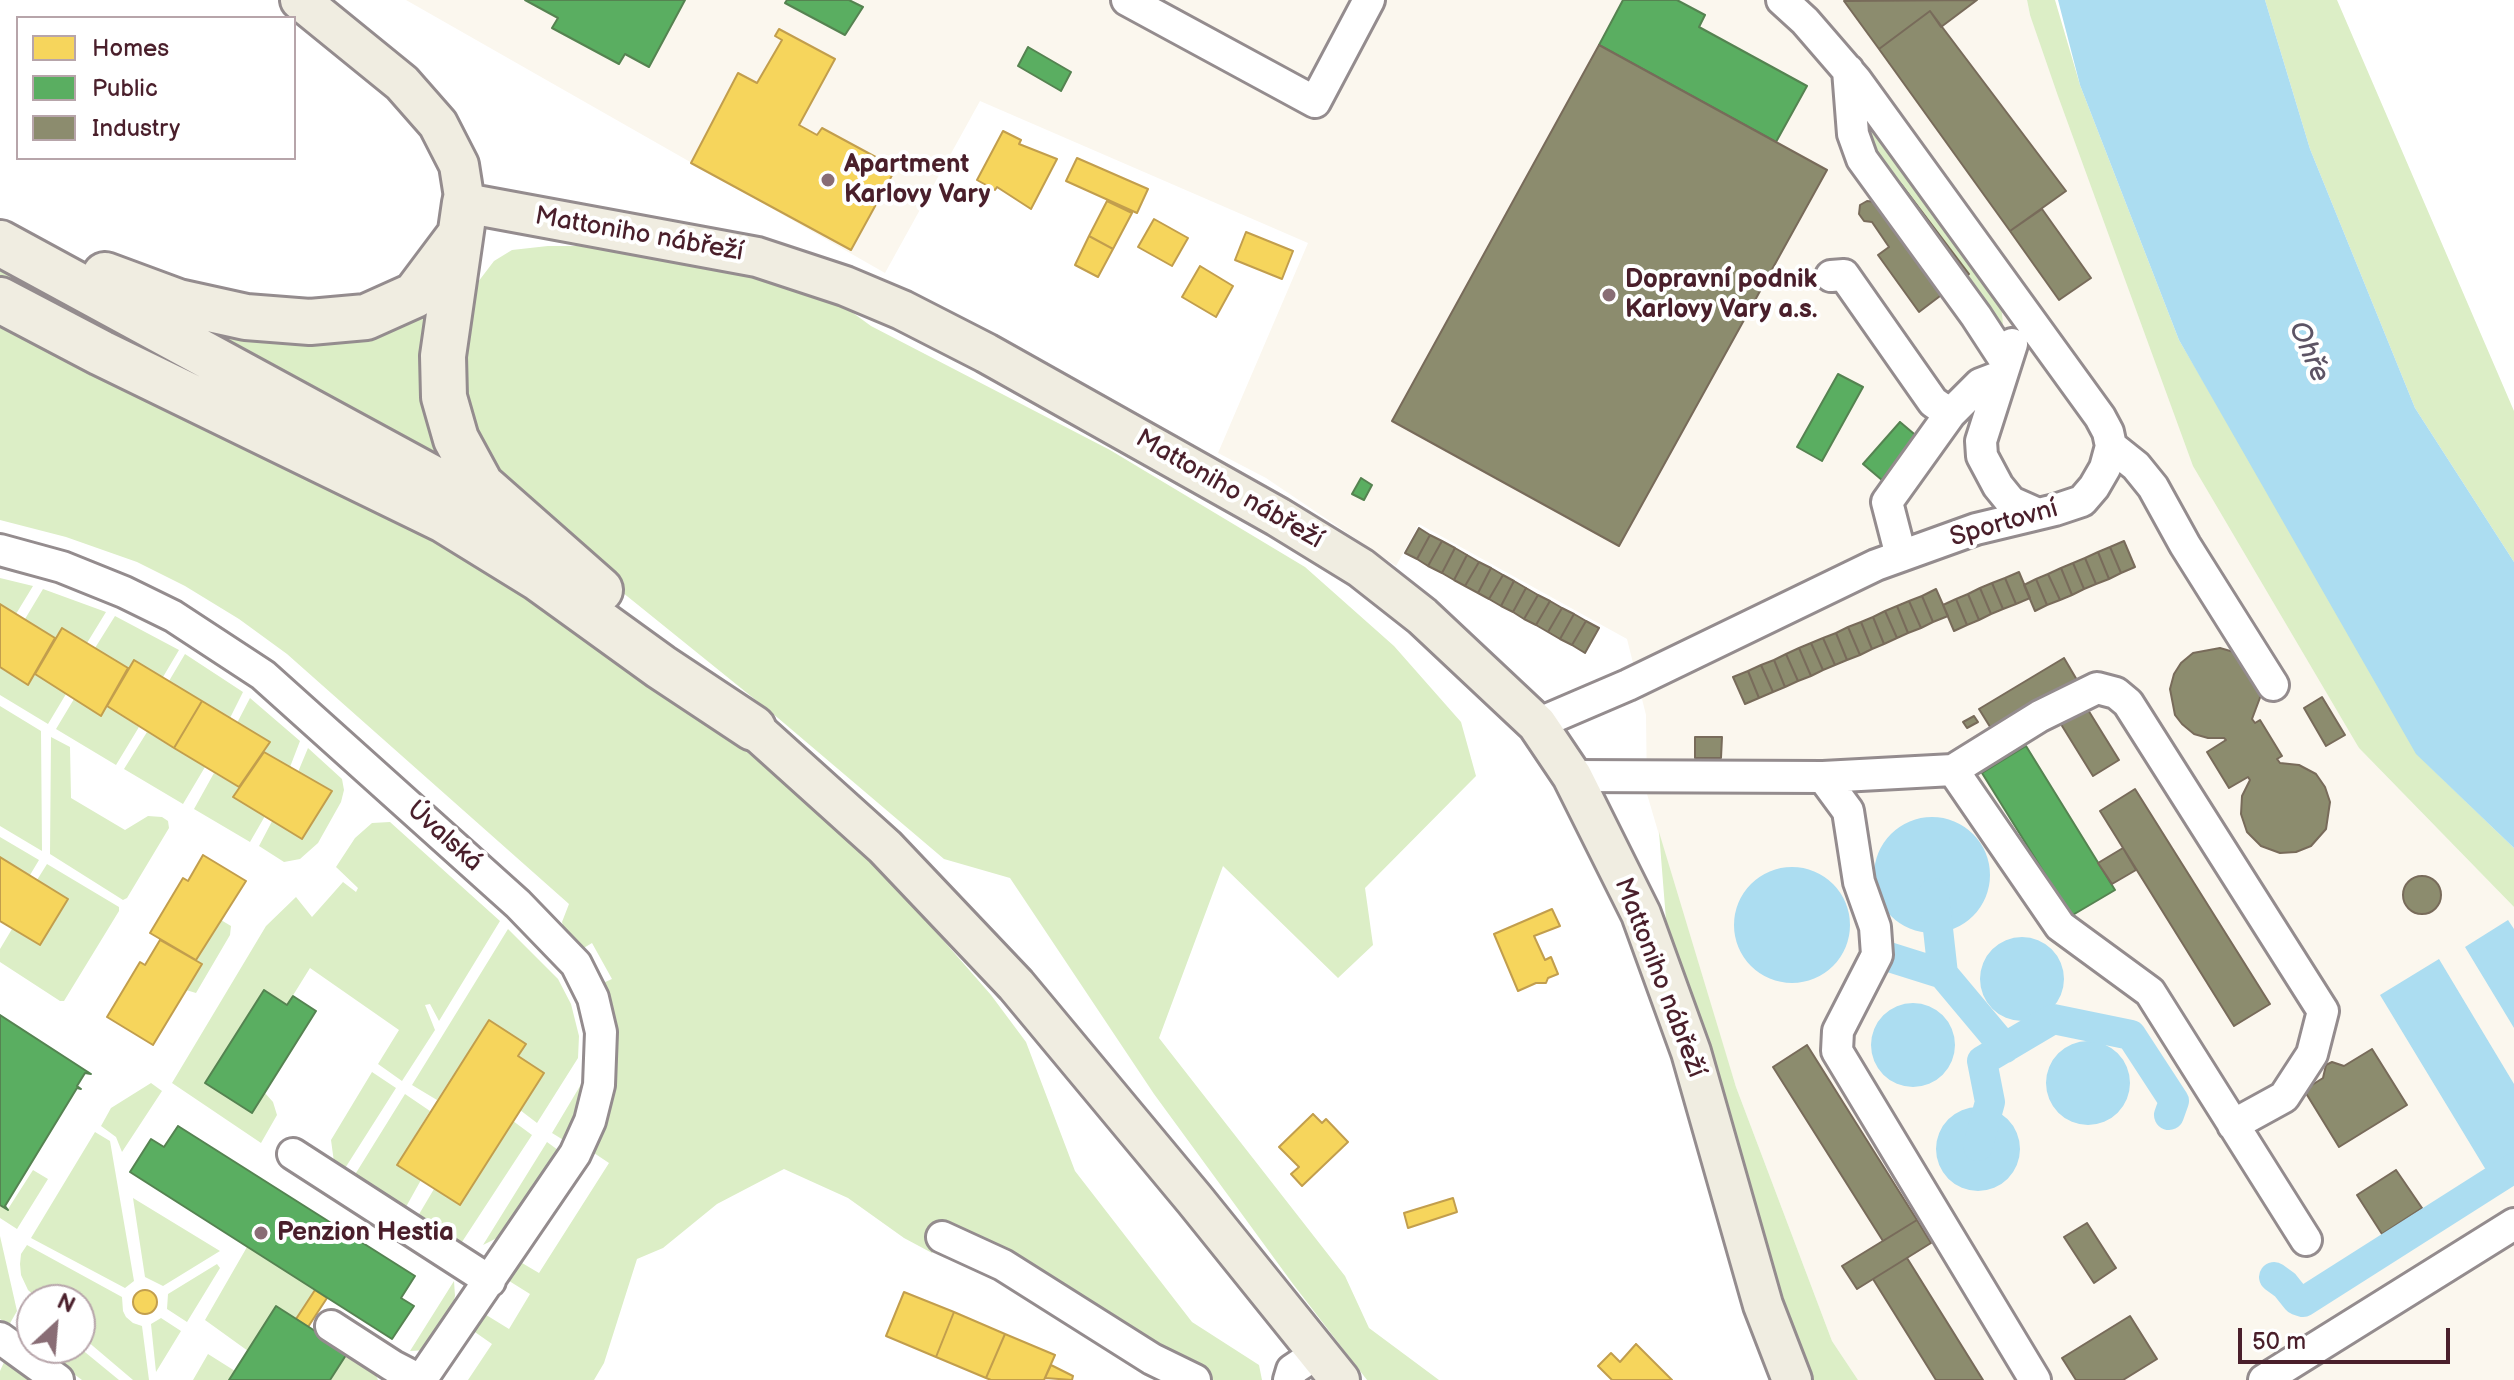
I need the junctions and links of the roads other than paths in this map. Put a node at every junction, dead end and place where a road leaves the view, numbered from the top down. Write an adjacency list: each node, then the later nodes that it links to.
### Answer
1 (300, 0): 7 (main road)
2 (1127, 0): 3 (street)
3 (1369, 0)
4 (1782, 0): 5 (street)
5 (1813, 11): 6 (street)
6 (1848, 70): 11 (street); 12 (street)
7 (463, 218): 8 (highway); 18 (highway); 20 (main road, Mattoniho nábřeží)
8 (7, 247): 18 (highway)
9 (1831, 276): 13 (street)
10 (0, 300): 21 (highway)
11 (2024, 312): 12 (street); 14 (street)
12 (2003, 369): 13 (street); 15 (street)
13 (1950, 414): 17 (street)
14 (2111, 446): 15 (street, Sportovní); 19 (street)
15 (2038, 514): 17 (street, Sportovní)
16 (0, 550): 30 (street, Úvalská)
17 (1901, 556): 20 (street, Sportovní)
18 (566, 562): 21 (highway)
19 (2273, 685)
20 (1537, 724): 23 (main road, Mattoniho nábřeží)
21 (753, 728): 33 (main road)
22 (1953, 770): 24 (street); 25 (street); 25 (street)
23 (1572, 776): 24 (street); 38 (main road, Mattoniho nábřeží)
24 (1823, 777): 39 (street)
25 (2233, 1125): 29 (street)
26 (293, 1154): 30 (street)
27 (2514, 1224): 40 (street)
28 (942, 1237): 36 (street)
29 (2306, 1240)
30 (490, 1281): 35 (street, Úvalská)
31 (331, 1326): 35 (street)
32 (0, 1338): 34 (street)
33 (1330, 1366): 37 (street)
34 (58, 1380)
35 (420, 1380)
36 (1195, 1380)
37 (1289, 1380)
38 (1792, 1380)
39 (2035, 1380)
40 (2264, 1380)

